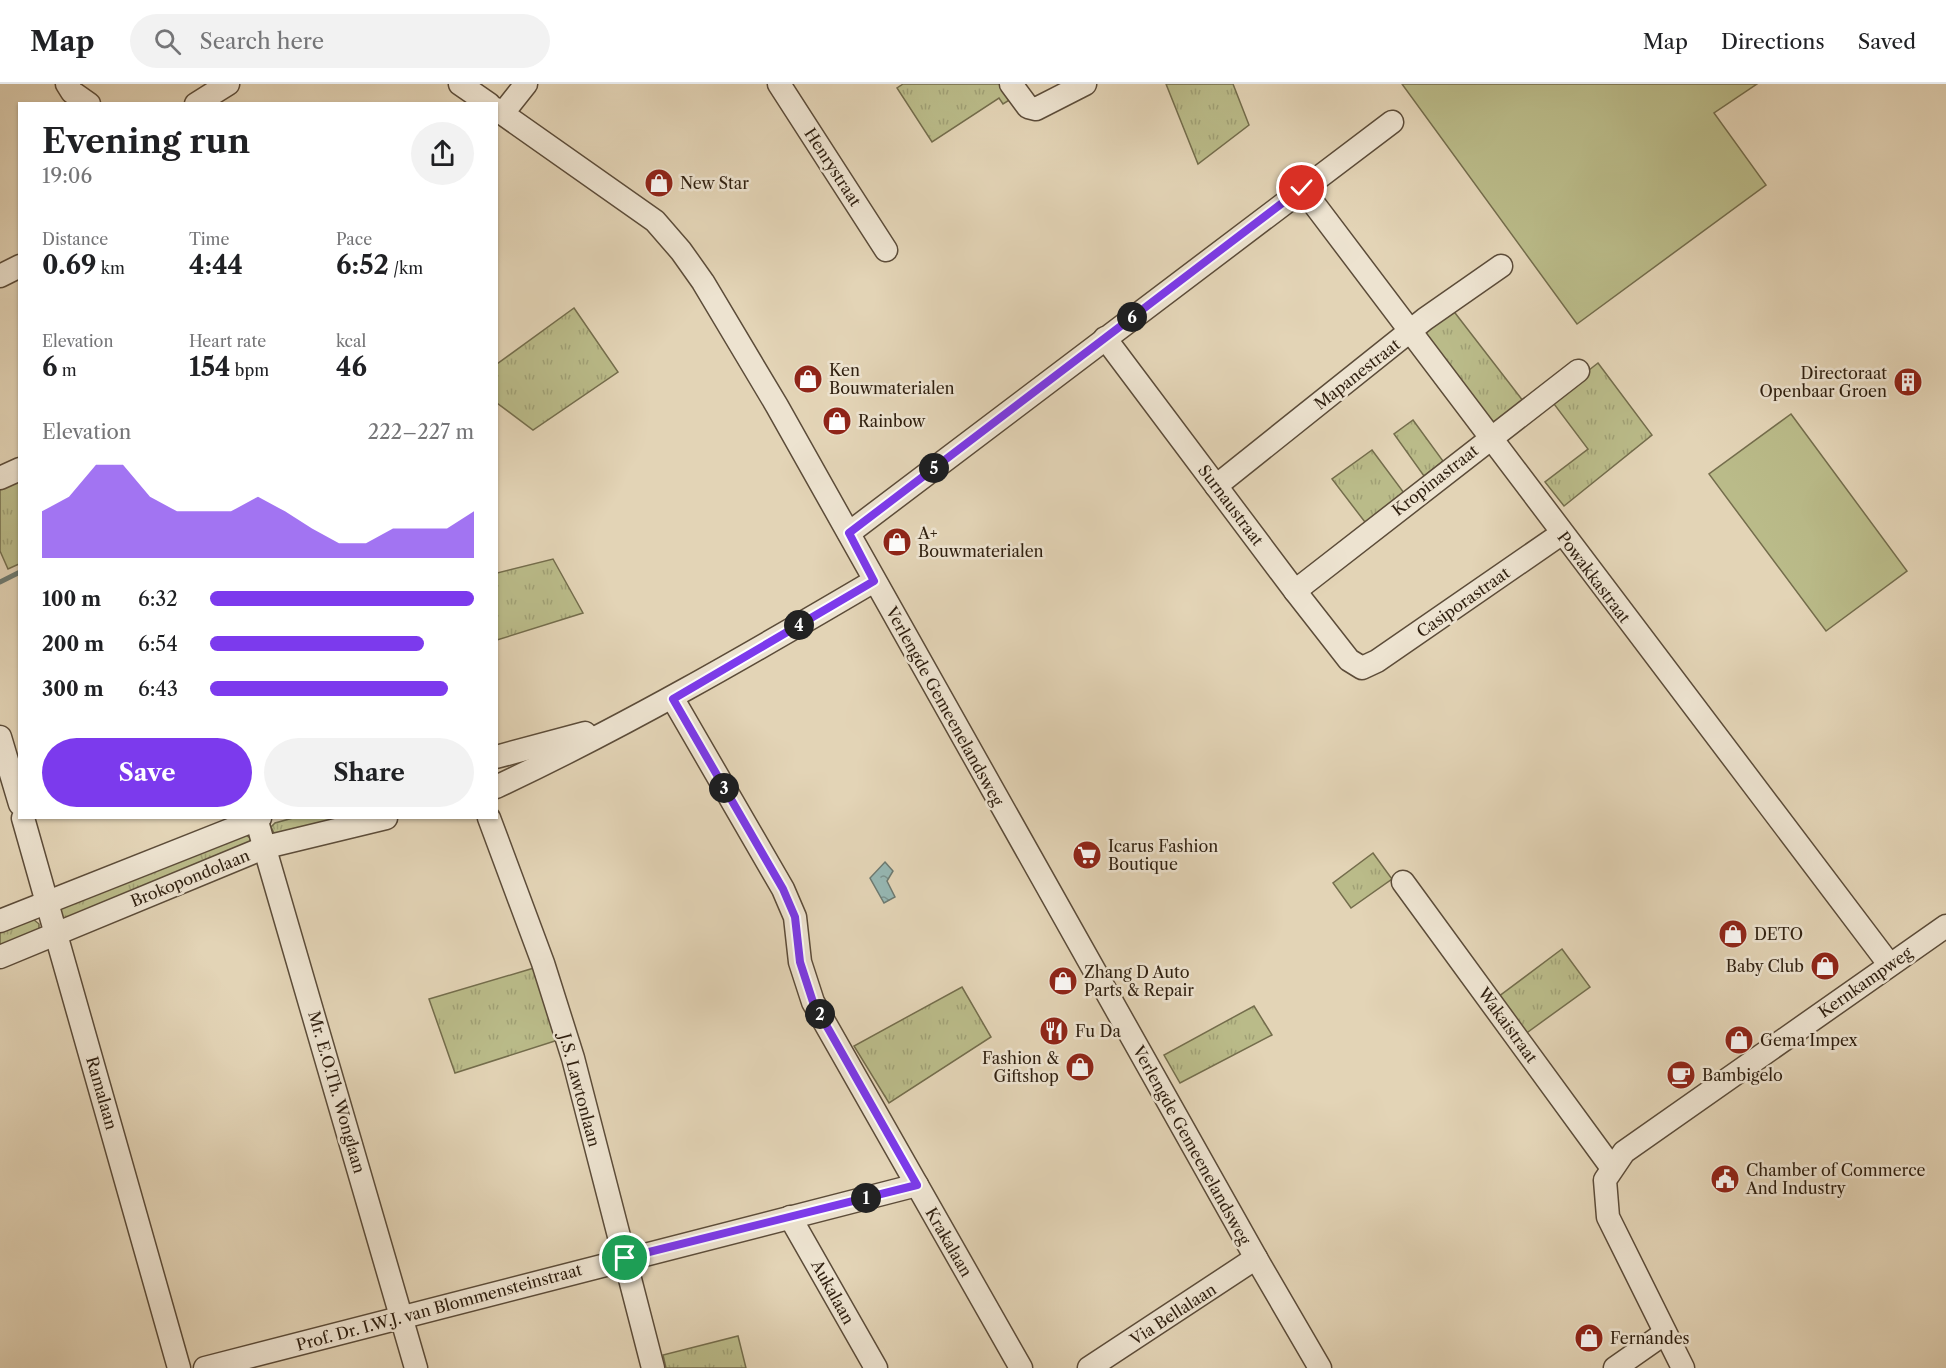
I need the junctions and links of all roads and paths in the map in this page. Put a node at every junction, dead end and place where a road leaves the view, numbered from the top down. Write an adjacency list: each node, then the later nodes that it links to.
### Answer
1 (67, 84): 8 (street)
2 (228, 84): 9 (street)
3 (460, 84): 10 (street, Verlengde Gemeenelandsweg)
4 (526, 84): 11 (street)
5 (779, 84): 15 (street, Henrystraat)
6 (1011, 84): 7 (street)
7 (1085, 84)
8 (86, 102)
9 (199, 102)
10 (487, 102)
11 (498, 106)
12 (498, 109): 26 (street, Verlengde Gemeenelandsweg)
13 (1392, 122): 14 (street)
14 (1302, 188): 19 (street, Powakkastraat); 20 (street)
15 (886, 250)
16 (1501, 266): 19 (street, Mapanestraat)
17 (18, 267): 18 (street)
18 (0, 276)
19 (1409, 333): 22 (street, Powakkastraat); 25 (street, Mapanestraat)
20 (1105, 338): 25 (street, Surnaustraat); 26 (street)
21 (1578, 371): 22 (street, Kropinastraat)
22 (1489, 438): 27 (street, Powakkastraat); 29 (street, Kropinastraat)
23 (18, 470): 24 (street)
24 (0, 478)
25 (1216, 486): 29 (street, Surnaustraat)
26 (849, 533): 28 (street, Verlengde Gemeenelandsweg)
27 (1562, 534): 30 (street, Casiporastraat); 49 (street, Powakkastraat)
28 (874, 581): 31 (street); 54 (street, Verlengde Gemeenelandsweg)
29 (1295, 591): 30 (street, Surnaustraat)
30 (1362, 668)
31 (673, 699): 32 (street); 51 (street, Krakalaan)
32 (625, 720): 34 (street); 35 (street)
33 (0, 737): 36 (street)
34 (498, 756)
35 (498, 786)
36 (18, 797)
37 (23, 819): 44 (street, Ramalaan)
38 (255, 819): 44 (street, Brokopondolaan)
39 (257, 819): 42 (street, Mr. E.O.Th. Wonglaan)
40 (382, 819): 42 (street, Brokopondolaan)
41 (489, 819): 53 (street, J.S. Lawtonlaan)
42 (266, 847): 47 (street, Brokopondolaan); 55 (street, Mr. E.O.Th. Wonglaan)
43 (1403, 882): 50 (street, Wakaistraat)
44 (48, 902): 45 (street, Brokopondolaan); 47 (street, Ramalaan)
45 (0, 921)
46 (1946, 926): 49 (street, Kernkampweg)
47 (57, 933): 48 (street, Brokopondolaan); 57 (street, Ramalaan)
48 (0, 957)
49 (1889, 964): 50 (street, Kernkampweg)
50 (1612, 1168): 56 (street)
51 (917, 1185): 52 (street, Prof. Dr. I.W.J. van Blommensteinstraat); 62 (street, Krakalaan)
52 (790, 1217): 53 (street, Prof. Dr. I.W.J. van Blommensteinstraat); 61 (street, Aukalaan)
53 (625, 1258): 55 (street, Prof. Dr. I.W.J. van Blommensteinstraat); 60 (street, J.S. Lawtonlaan)
54 (1256, 1258): 63 (street, Via Bellalaan); 64 (street, Verlengde Gemeenelandsweg)
55 (403, 1316): 58 (street, Prof. Dr. I.W.J. van Blommensteinstraat); 59 (street, Mr. E.O.Th. Wonglaan)
56 (1665, 1333): 65 (street); 66 (street)
57 (179, 1368)
58 (205, 1368)
59 (416, 1368)
60 (653, 1368)
61 (876, 1368)
62 (1021, 1368)
63 (1089, 1368)
64 (1320, 1368)
65 (1616, 1368)
66 (1683, 1368)

